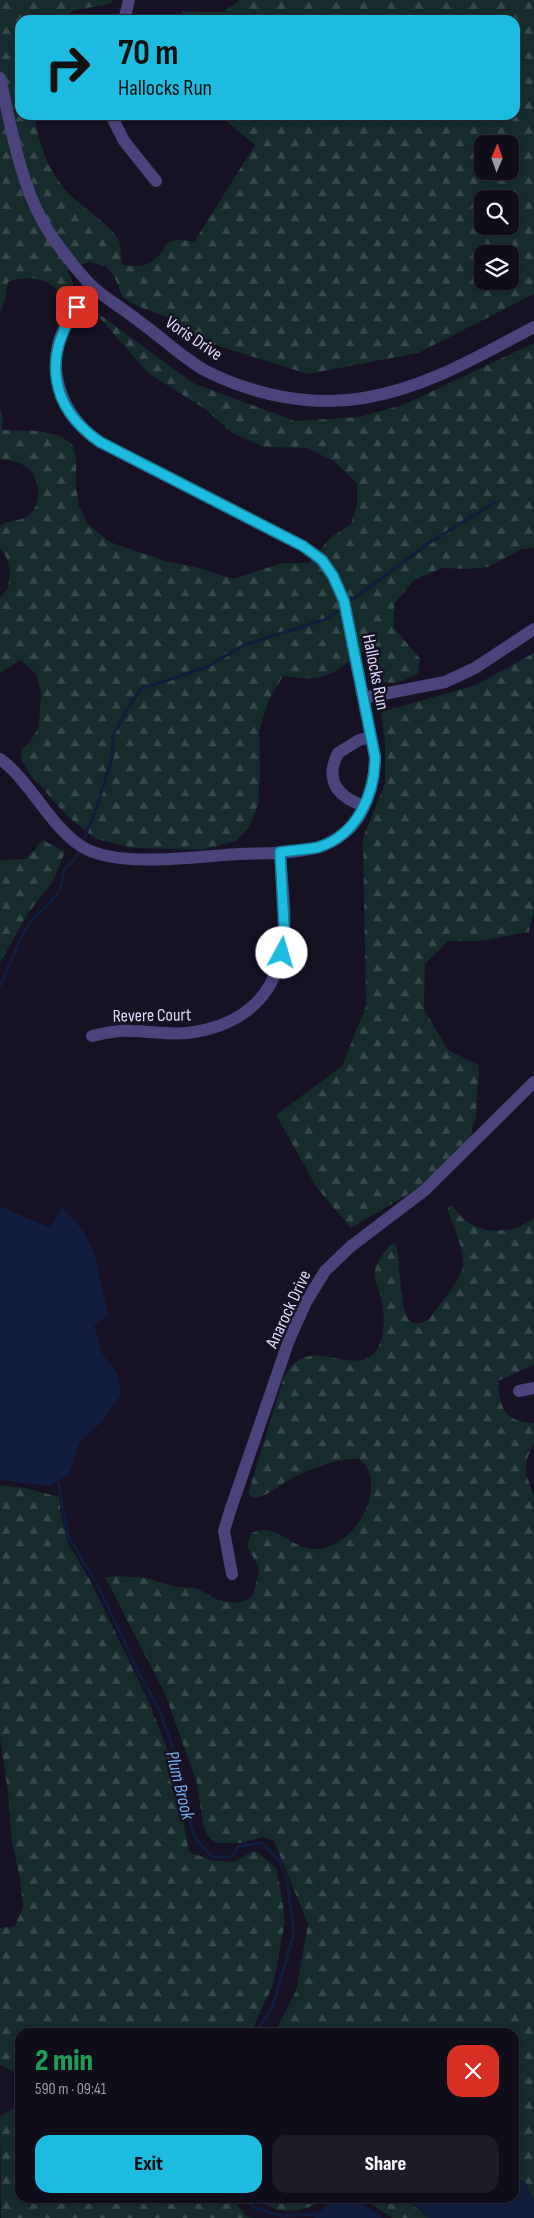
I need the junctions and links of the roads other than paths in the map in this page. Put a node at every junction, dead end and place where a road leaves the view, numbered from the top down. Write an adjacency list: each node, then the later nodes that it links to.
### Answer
1 (129, 0): 2 (street)
2 (125, 15)
3 (0, 78): 6 (street, Voris Drive)
4 (114, 120): 5 (street)
5 (156, 181)
6 (93, 287): 7 (street, Voris Drive); 9 (street, Hallocks Run)
7 (534, 327)
8 (534, 629): 9 (street)
9 (363, 698): 10 (street, Hallocks Run)
10 (371, 737): 12 (street, Hallocks Run); 12 (street)
11 (0, 758): 13 (street, Hallocks Run)
12 (364, 806): 13 (street, Hallocks Run)
13 (280, 852): 14 (street, Revere Court)
14 (92, 1036)
15 (534, 1082): 18 (street, Anarock Drive)
16 (534, 1388): 17 (street)
17 (519, 1391)
18 (232, 1574)

